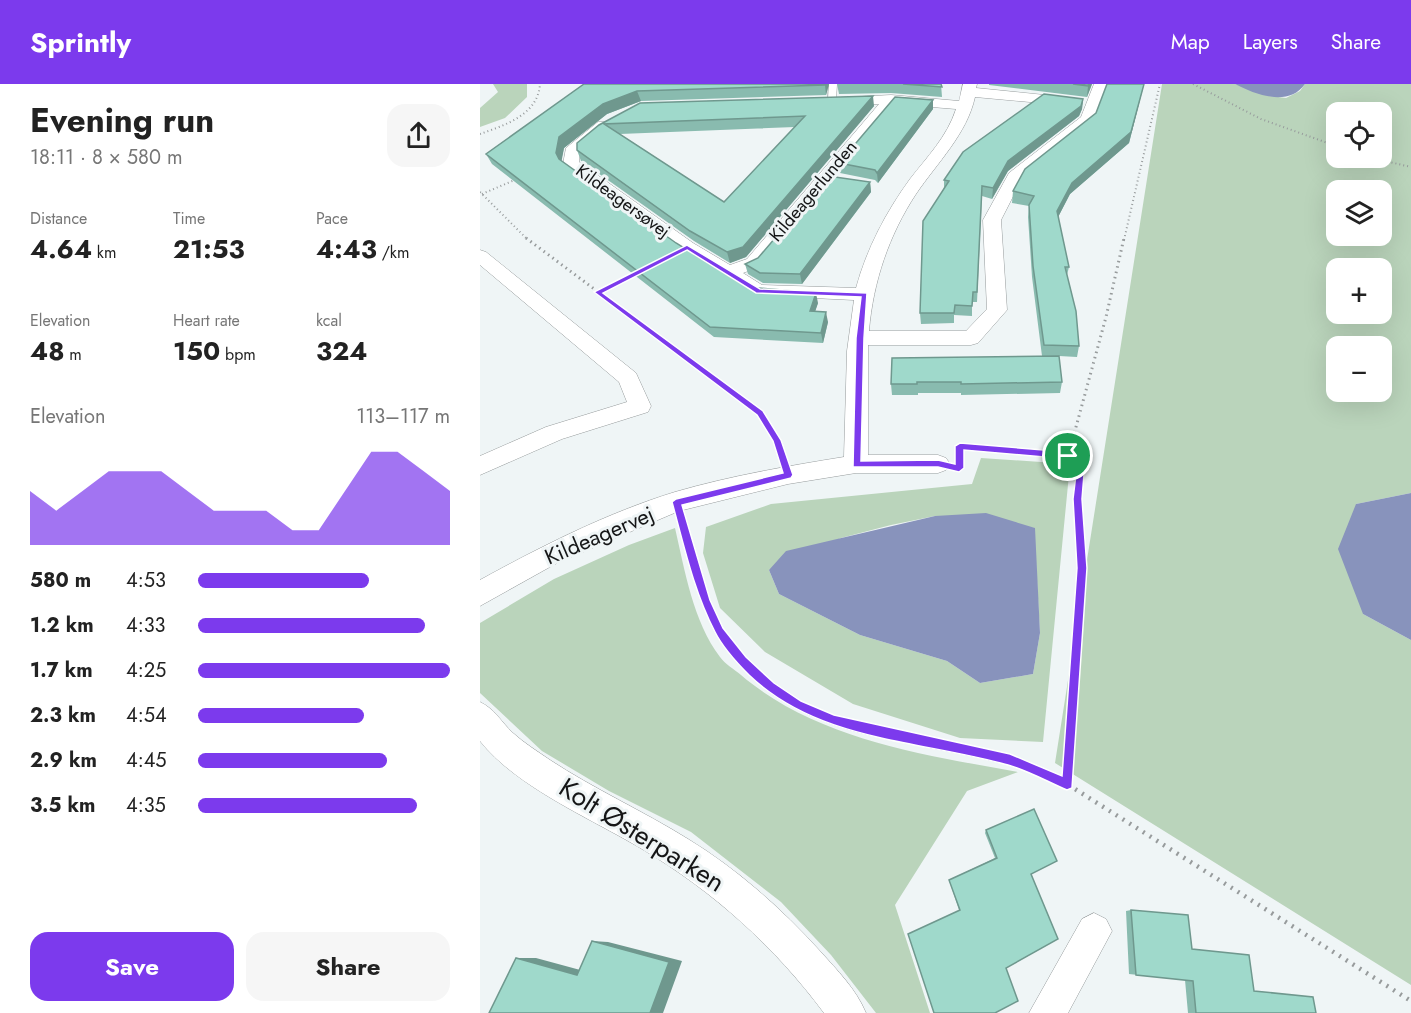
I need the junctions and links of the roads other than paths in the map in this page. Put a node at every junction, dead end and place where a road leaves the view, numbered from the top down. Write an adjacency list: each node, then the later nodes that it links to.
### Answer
1 (833, 84): 6 (lane)
2 (1101, 84): 7 (street)
3 (1027, 90): 4 (street); 7 (street)
4 (969, 94): 5 (street); 14 (street)
5 (891, 99): 6 (street); 9 (street, Kildeagerlunden)
6 (826, 101)
7 (1094, 104): 15 (street)
8 (613, 119): 12 (street, Kildeagersøvej)
9 (824, 177): 10 (street); 12 (street, Kildeagerlunden)
10 (846, 181)
11 (480, 256): 13 (street)
12 (727, 273): 14 (street, Kildeagersøvej)
13 (489, 274): 18 (street)
14 (865, 294): 15 (street)
15 (860, 338): 17 (street)
16 (938, 464): 17 (street, Kildeagervej)
17 (856, 465): 19 (street, Kildeagervej)
18 (480, 466)
19 (480, 594)
20 (480, 717): 23 (street, Kolt Østerparken)
21 (1094, 930): 22 (street)
22 (1055, 1010)
23 (847, 1013)

